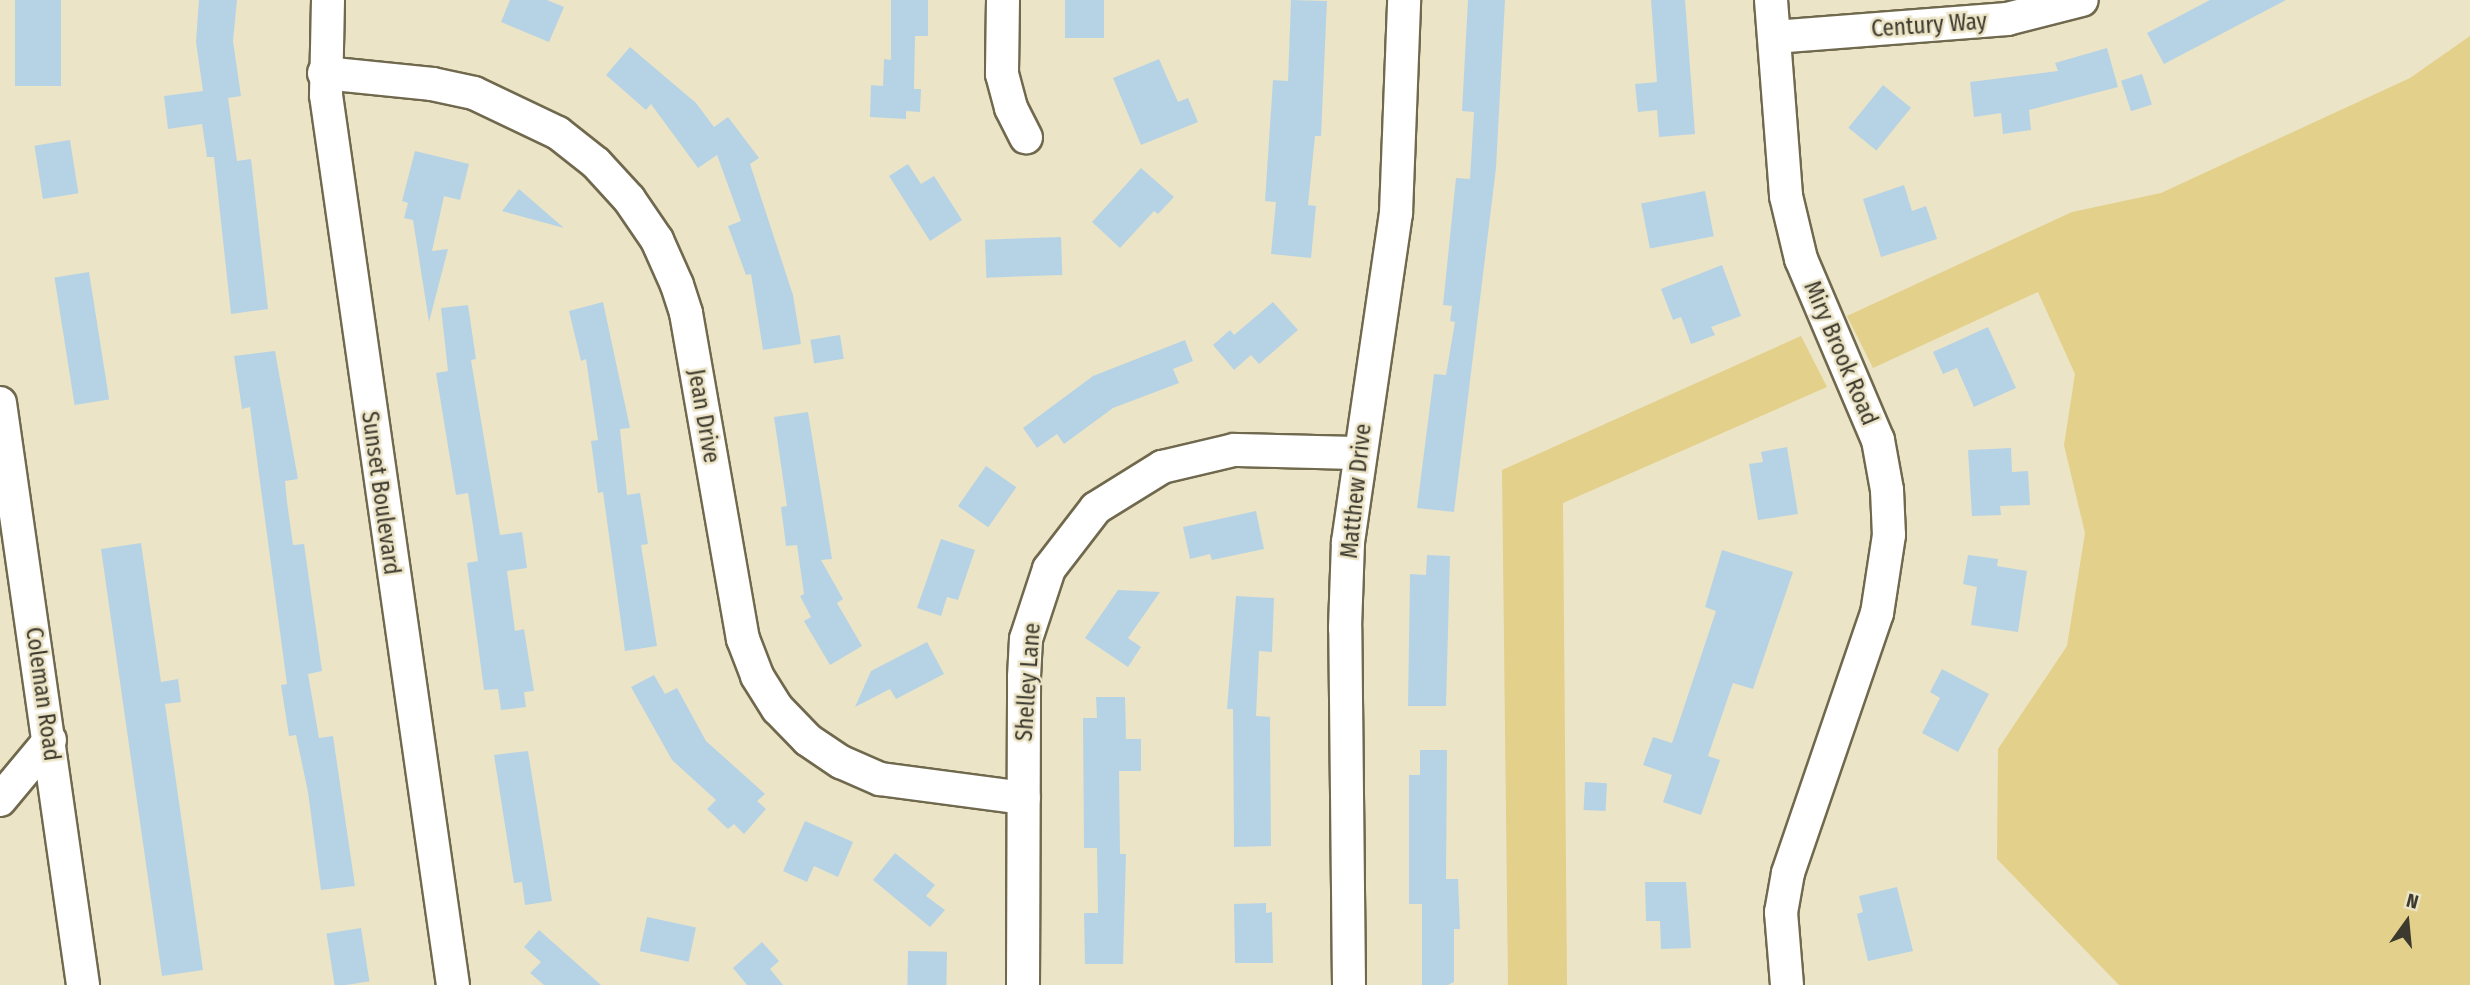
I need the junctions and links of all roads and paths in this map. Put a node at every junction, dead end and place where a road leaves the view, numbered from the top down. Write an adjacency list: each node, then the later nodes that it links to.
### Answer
1 (328, 0): 7 (street, Sunset Boulevard)
2 (1003, 0): 8 (street)
3 (1404, 0): 10 (street, Matthew Drive)
4 (1771, 0): 6 (street, Miry Brook Road)
5 (2082, 0): 6 (street, Century Way)
6 (1774, 37): 18 (street, Miry Brook Road)
7 (324, 73): 12 (street, Jean Drive); 15 (street, Sunset Boulevard)
8 (1026, 136)
9 (0, 403): 11 (street, Coleman Road)
10 (1359, 453): 12 (street, Shelley Lane); 17 (street, Matthew Drive)
11 (50, 740): 13 (street); 14 (street, Coleman Road)
12 (1024, 798): 16 (street, Shelley Lane)
13 (0, 800)
14 (83, 985)
15 (453, 985)
16 (1023, 985)
17 (1349, 985)
18 (1787, 985)

